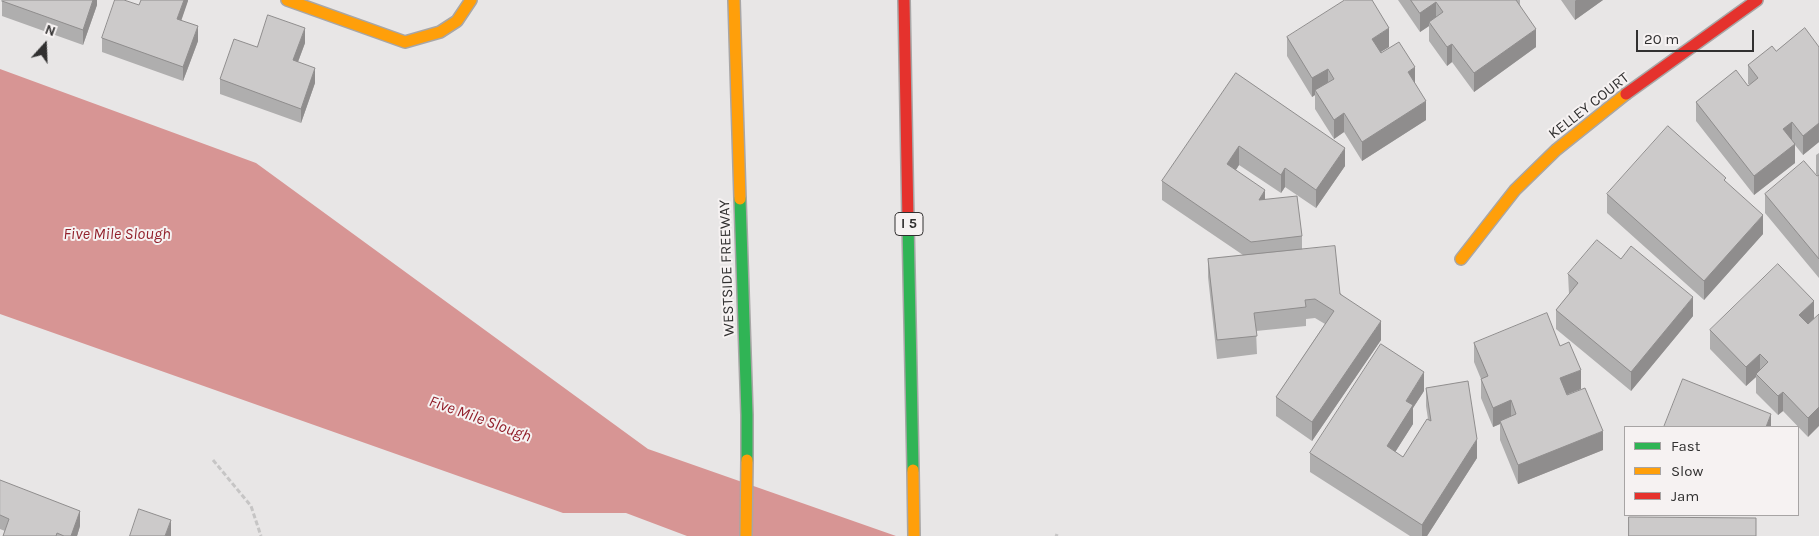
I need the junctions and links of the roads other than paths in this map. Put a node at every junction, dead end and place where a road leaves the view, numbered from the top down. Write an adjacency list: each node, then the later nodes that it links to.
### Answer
1 (287, 0): 2 (main road)
2 (471, 0)
3 (734, 0): 7 (main road, WESTSIDE FREEWAY)
4 (904, 0): 8 (main road, I 5)
5 (1757, 0): 6 (main road, KELLEY COURT)
6 (1461, 259)
7 (746, 536)
8 (914, 536)

